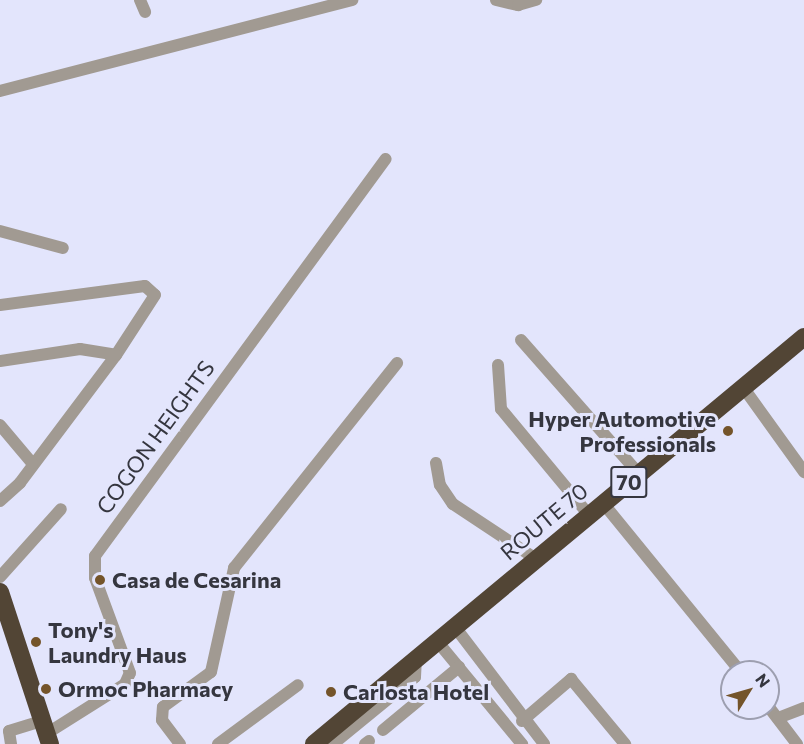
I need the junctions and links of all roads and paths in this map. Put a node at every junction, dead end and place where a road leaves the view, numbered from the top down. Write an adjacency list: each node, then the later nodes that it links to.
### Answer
1 (352, 0): 4 (street)
2 (496, 0): 3 (street)
3 (537, 0)
4 (0, 91)
5 (386, 159): 39 (street, COGON HEIGHTS)
6 (0, 231): 7 (street)
7 (63, 248)
8 (0, 305): 11 (street)
9 (521, 340): 20 (street)
10 (802, 342): 15 (highway, ROUTE 70 / 70)
11 (116, 355): 12 (street); 17 (street)
12 (0, 361)
13 (397, 363): 41 (street)
14 (498, 365): 23 (street)
15 (743, 387): 19 (street); 20 (highway, ROUTE 70 / 70)
16 (0, 425): 17 (street)
17 (32, 463): 21 (street)
18 (436, 463): 24 (street)
19 (804, 472)
20 (639, 474): 23 (highway, ROUTE 70 / 70)
21 (0, 501)
22 (61, 509): 25 (street)
23 (596, 509): 24 (highway, ROUTE 70 / 70); 30 (street)
24 (536, 559): 27 (highway, ROUTE 70 / 70)
25 (0, 578)
26 (0, 592): 39 (highway)
27 (455, 627): 28 (highway, 70); 36 (street)
28 (437, 641): 29 (highway, 70); 31 (street)
29 (416, 659): 43 (highway, 70); 44 (street)
30 (730, 660)
31 (459, 667): 38 (street); 45 (street)
32 (298, 686): 42 (street)
33 (804, 708): 34 (street)
34 (780, 717)
35 (779, 720): 48 (street)
36 (522, 721): 46 (street); 47 (street)
37 (5, 730): 39 (street, COGON HEIGHTS); 40 (street)
38 (383, 730)
39 (46, 733)
40 (11, 744)
41 (180, 744)
42 (218, 744)
43 (314, 744)
44 (333, 744)
45 (522, 744)
46 (544, 744)
47 (625, 744)
48 (797, 744)

